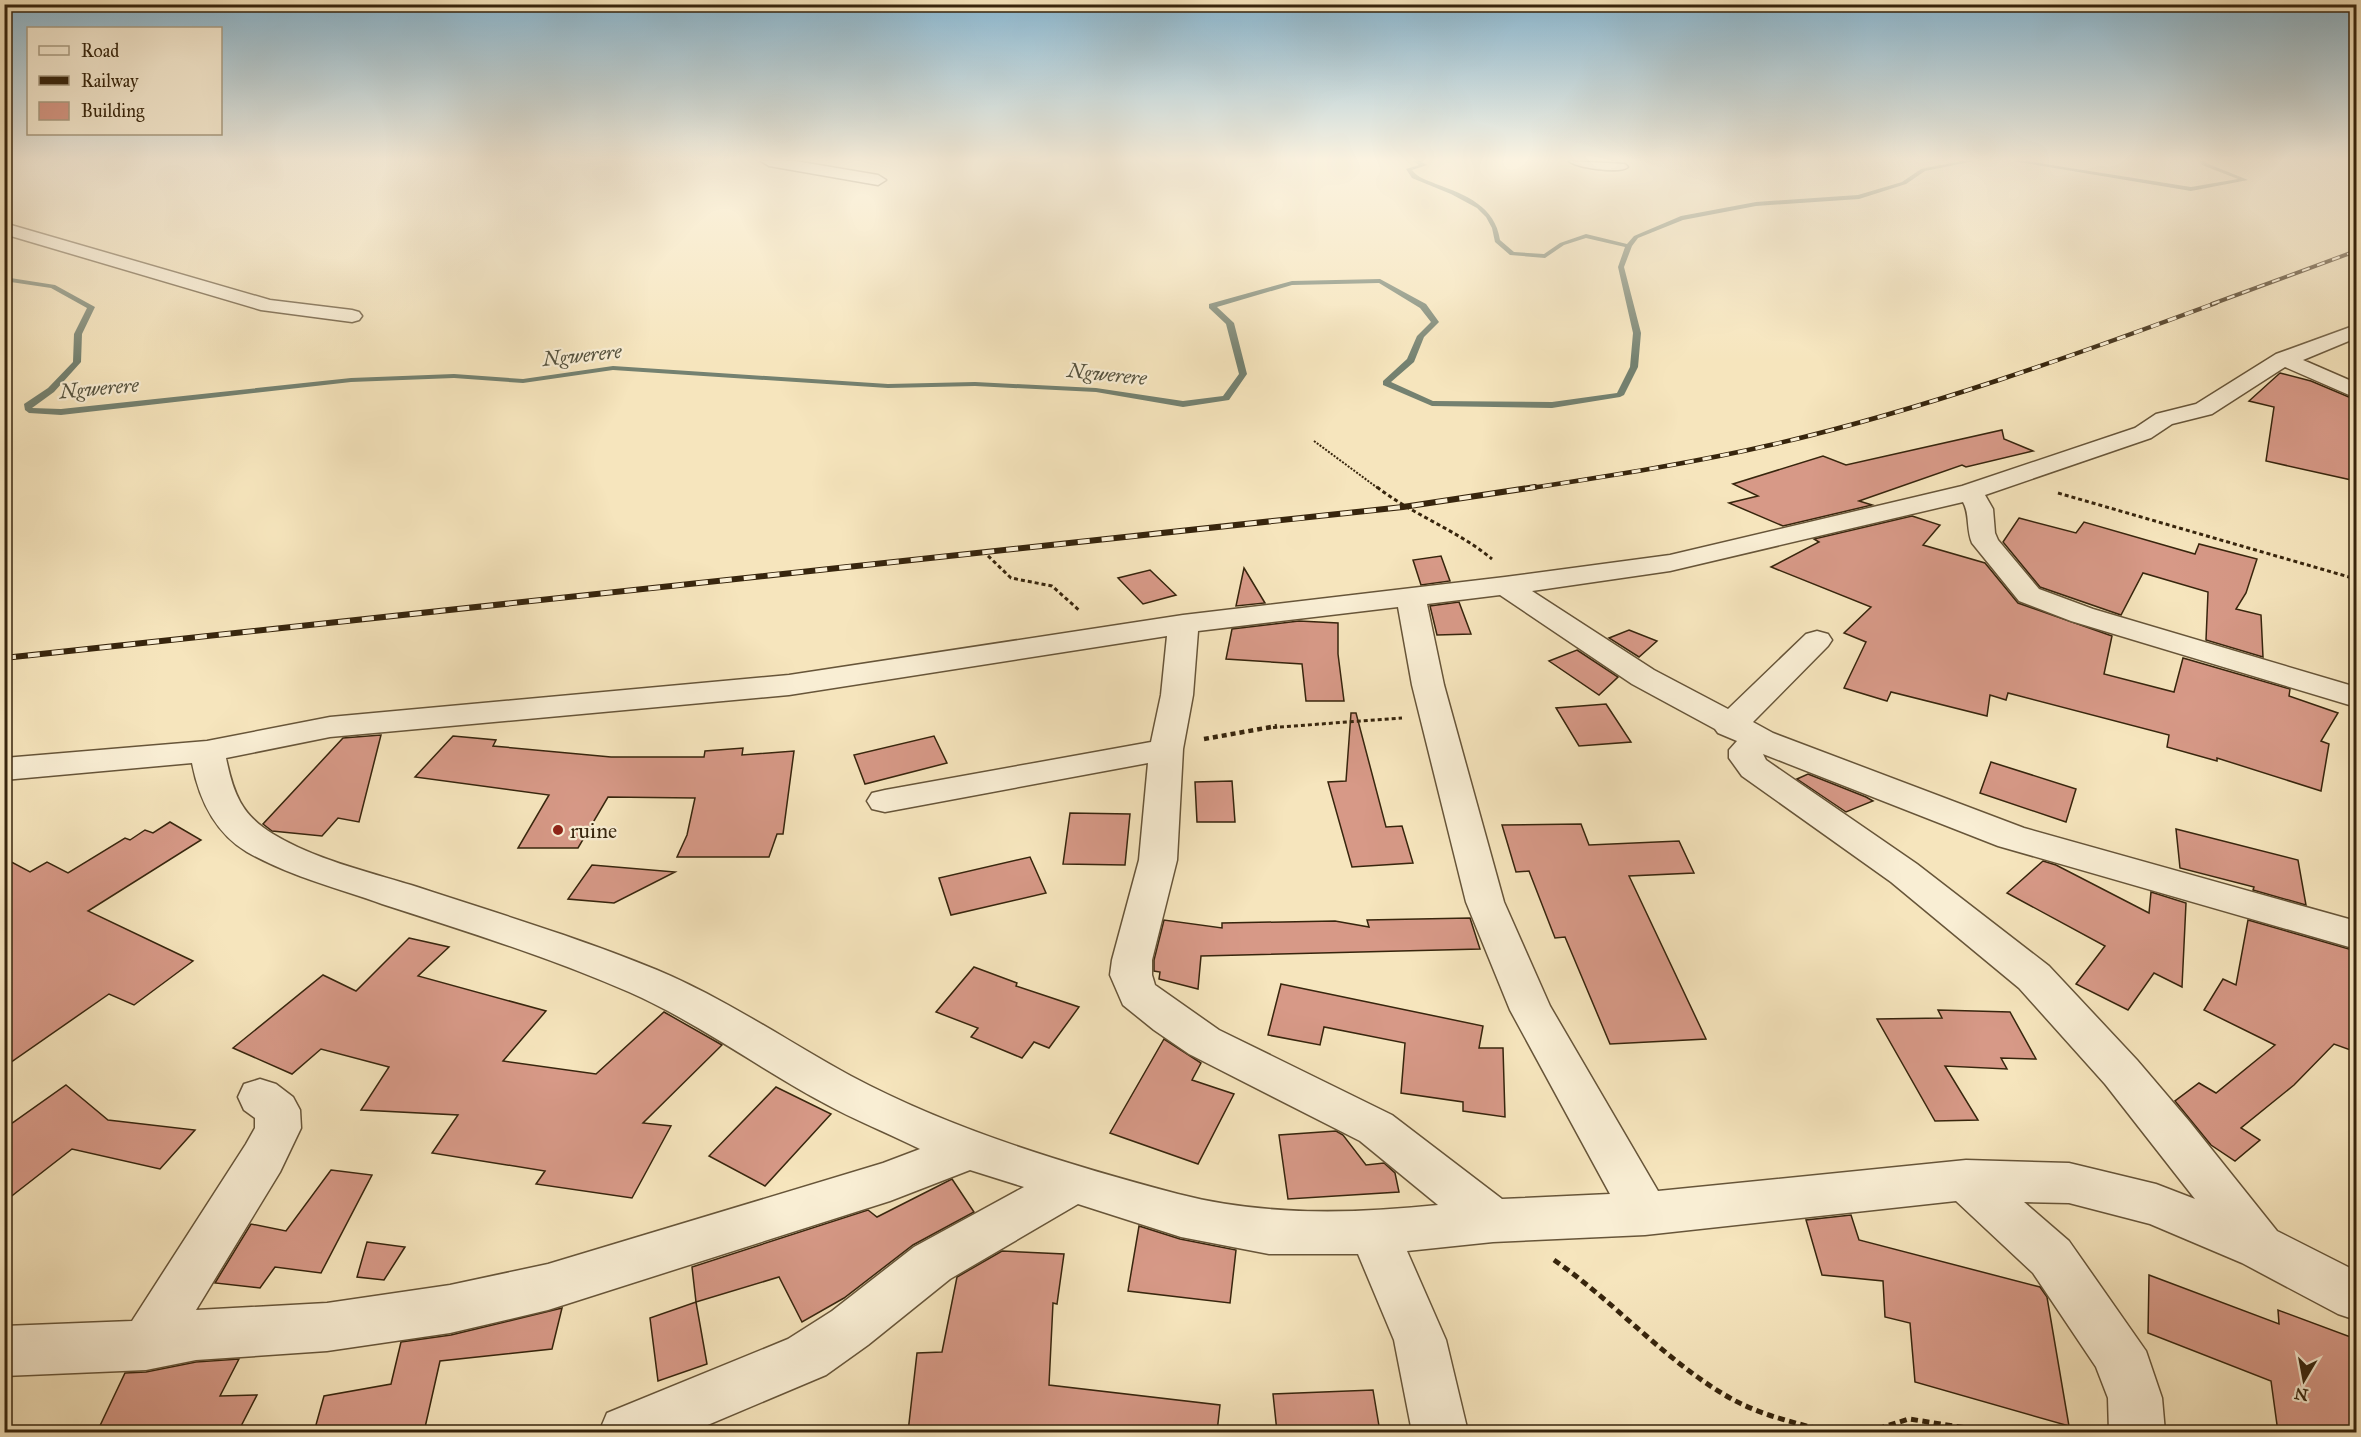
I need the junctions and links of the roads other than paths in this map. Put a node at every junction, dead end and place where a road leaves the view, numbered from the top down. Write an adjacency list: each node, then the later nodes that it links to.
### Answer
1 (4, 228): 2 (street)
2 (352, 316)
3 (2356, 331): 4 (street)
4 (2284, 359): 5 (street); 6 (street)
5 (2356, 391)
6 (1970, 492): 7 (street); 11 (street)
7 (1513, 585): 8 (street); 12 (street)
8 (1411, 596): 9 (street); 22 (street)
9 (1183, 624): 13 (street); 14 (street)
10 (1817, 640): 12 (street)
11 (2356, 697)
12 (1745, 733): 17 (street); 25 (street)
13 (1166, 749): 16 (street); 23 (street)
14 (207, 751): 15 (street); 19 (street)
15 (4, 770)
16 (885, 801)
17 (2356, 935)
18 (260, 1097): 27 (street)
19 (969, 1150): 21 (street); 27 (street)
20 (1966, 1180): 22 (street); 25 (street); 31 (street)
21 (1072, 1184): 24 (street); 29 (street)
22 (1645, 1214): 23 (street)
23 (1493, 1221): 24 (street)
24 (1374, 1233): 30 (street)
25 (2260, 1247): 26 (street)
26 (2356, 1297)
27 (146, 1345): 28 (street)
28 (4, 1351)
29 (627, 1432)
30 (1440, 1432)
31 (2137, 1432)

